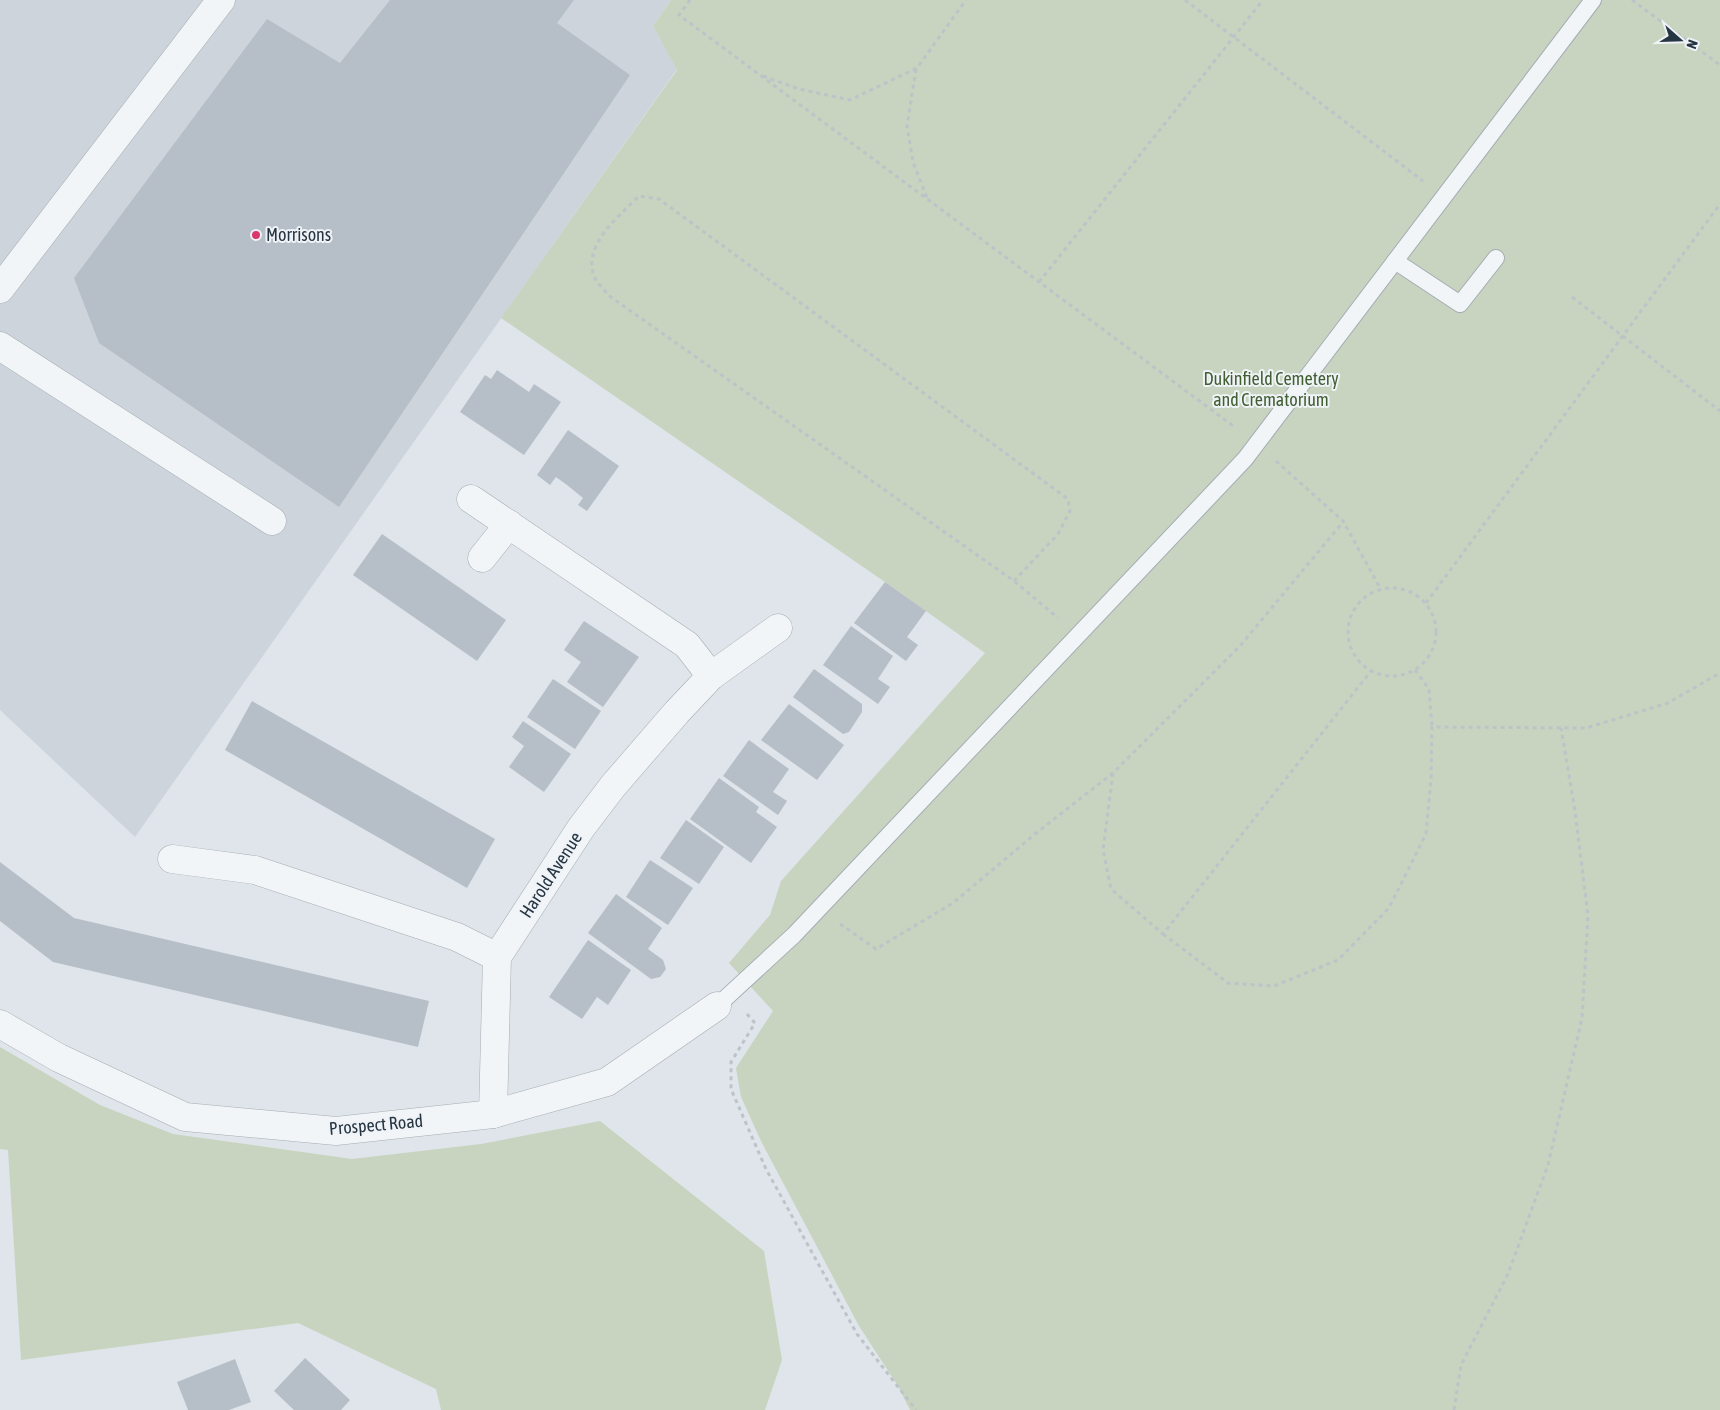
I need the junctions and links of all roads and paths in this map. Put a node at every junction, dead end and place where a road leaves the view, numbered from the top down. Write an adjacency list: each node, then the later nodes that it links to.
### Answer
1 (221, 0): 18 (street)
2 (690, 0): 11 (path)
3 (966, 0): 10 (path)
4 (1185, 0): 8 (path)
5 (1262, 0): 8 (path)
6 (1593, 0): 12 (lane)
7 (1632, 0): 9 (path)
8 (1234, 37): 12 (path); 17 (path)
9 (1720, 65)
10 (916, 68): 11 (path); 13 (path)
11 (760, 75): 13 (path)
12 (1444, 197): 16 (lane)
13 (928, 200): 17 (path)
14 (1720, 204): 20 (path)
15 (1496, 258): 16 (lane)
16 (1394, 261): 23 (lane)
17 (1039, 282): 23 (path)
18 (0, 289)
19 (1572, 297): 20 (path)
20 (1623, 335): 22 (path); 31 (path)
21 (0, 346): 25 (street)
22 (1720, 411)
23 (1256, 444): 26 (path); 33 (lane)
24 (471, 498): 27 (street)
25 (272, 521)
26 (1343, 521): 30 (path); 40 (path)
27 (509, 524): 28 (street); 37 (street)
28 (482, 558)
29 (1014, 581): 29 (path); 33 (path)
30 (1380, 588): 31 (path); 35 (path)
31 (1426, 603): 34 (path)
32 (778, 628): 37 (street, Harold Avenue)
33 (1078, 634): 42 (lane)
34 (1415, 670): 35 (path); 38 (path)
35 (1371, 671): 43 (path)
36 (1720, 673): 39 (path)
37 (711, 676): 44 (street, Harold Avenue)
38 (1432, 727): 39 (path); 43 (path)
39 (1561, 728): 49 (path)
40 (1113, 773): 42 (path); 43 (path)
41 (172, 859): 44 (street)
42 (819, 909): 45 (lane)
43 (1163, 934)
44 (497, 957): 47 (street)
45 (724, 1000): 47 (street, Prospect Road); 48 (path)
46 (0, 1024): 47 (street, Prospect Road)
47 (493, 1114)
48 (916, 1410)
49 (1454, 1410)

